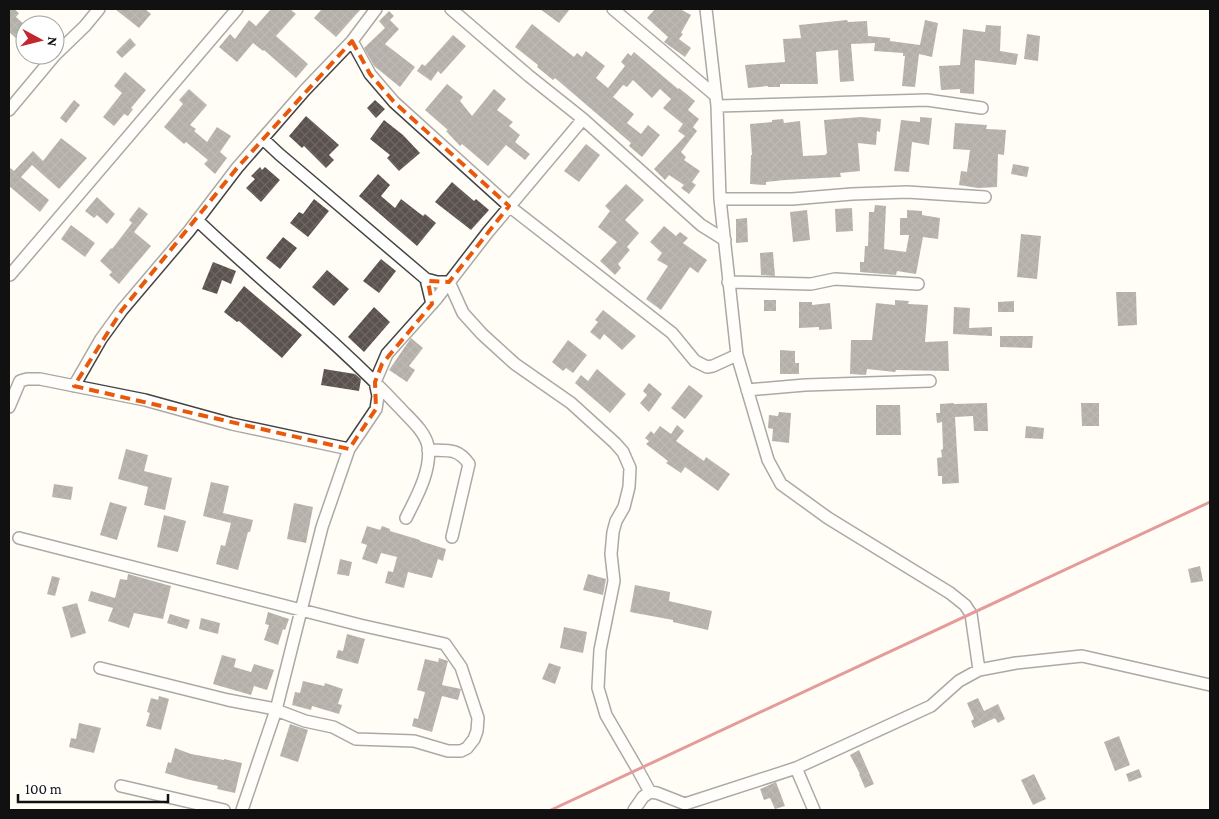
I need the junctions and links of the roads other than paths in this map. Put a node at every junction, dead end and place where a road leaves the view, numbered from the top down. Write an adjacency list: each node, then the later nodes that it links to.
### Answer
1 (100, 9): 8 (street)
2 (237, 9): 20 (street)
3 (376, 9): 7 (street)
4 (451, 9): 13 (street)
5 (614, 9): 10 (street)
6 (706, 9): 10 (street)
7 (352, 41): 14 (street); 17 (street)
8 (65, 45)
9 (47, 65): 12 (street)
10 (716, 101): 11 (street); 16 (street)
11 (982, 108)
12 (9, 110)
13 (583, 119): 17 (street); 19 (street)
14 (263, 138): 18 (street); 21 (street)
15 (985, 197): 16 (street)
16 (720, 199): 19 (street)
17 (509, 206): 22 (street); 26 (street)
18 (197, 220): 28 (street); 29 (street)
19 (725, 240): 23 (street)
20 (10, 275)
21 (426, 279): 22 (street); 25 (street)
22 (449, 282): 25 (street); 44 (street)
23 (728, 282): 24 (street); 26 (street)
24 (918, 284)
25 (432, 304): 28 (street)
26 (737, 355): 30 (street)
27 (930, 381): 30 (street)
28 (375, 382): 32 (street); 33 (street)
29 (74, 386): 31 (street); 32 (street)
30 (747, 390): 39 (street)
31 (9, 407)
32 (349, 449): 37 (street)
33 (428, 450): 34 (street); 35 (street)
34 (406, 518)
35 (452, 537)
36 (19, 538): 37 (street)
37 (300, 609): 41 (street); 41 (street)
38 (100, 668): 41 (street)
39 (979, 670): 40 (street); 42 (street)
40 (1210, 685)
41 (276, 710): 46 (street)
42 (796, 768): 44 (street); 48 (street)
43 (122, 786): 45 (street)
44 (650, 792): 47 (street)
45 (224, 810)
46 (242, 810)
47 (634, 810)
48 (814, 810)

